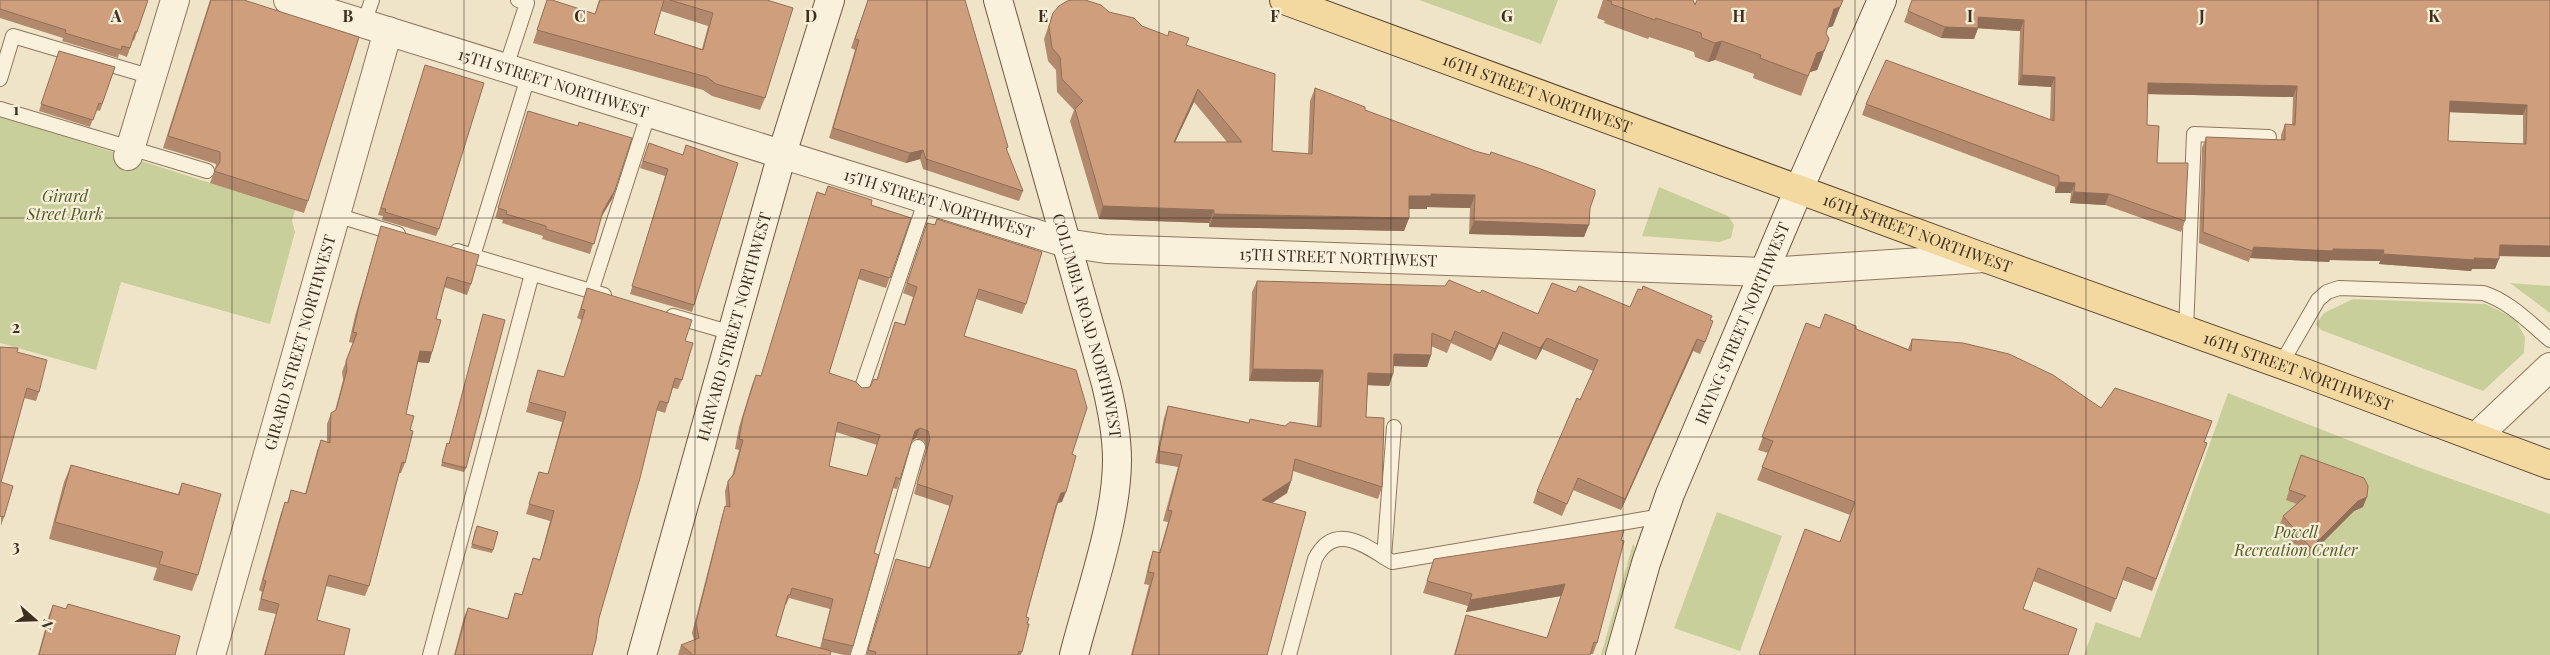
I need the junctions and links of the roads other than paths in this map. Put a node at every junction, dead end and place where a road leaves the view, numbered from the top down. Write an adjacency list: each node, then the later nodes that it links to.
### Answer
1 (175, 0): 10 (street)
2 (288, 0): 8 (street, 15TH STREET NORTHWEST)
3 (830, 0): 16 (street, HARVARD STREET NORTHWEST)
4 (998, 0): 22 (street, COLUMBIA ROAD NORTHWEST)
5 (1284, 0): 18 (main road, 16TH STREET NORTHWEST)
6 (1882, 0): 18 (street, IRVING STREET NORTHWEST)
7 (524, 1): 9 (lane)
8 (375, 18): 9 (street, 15TH STREET NORTHWEST); 20 (street, GIRARD STREET NORTHWEST)
9 (517, 71): 13 (street, 15TH STREET NORTHWEST); 24 (lane)
10 (152, 77): 11 (lane); 15 (street)
11 (0, 79)
12 (0, 109): 15 (lane)
13 (650, 112): 16 (street, 15TH STREET NORTHWEST); 28 (lane)
14 (2269, 137): 31 (lane)
15 (129, 152): 17 (lane)
16 (782, 154): 19 (street, 15TH STREET NORTHWEST); 32 (street, HARVARD STREET NORTHWEST)
17 (207, 171)
18 (1799, 188): 25 (main road, 16TH STREET NORTHWEST); 26 (street, IRVING STREET NORTHWEST)
19 (926, 199): 22 (street, 15TH STREET NORTHWEST); 36 (lane)
20 (336, 215): 21 (lane); 43 (street, GIRARD STREET NORTHWEST)
21 (408, 237)
22 (1066, 243): 26 (street, 15TH STREET NORTHWEST); 47 (street, COLUMBIA ROAD NORTHWEST)
23 (446, 248): 24 (lane)
24 (474, 256): 27 (lane)
25 (1986, 258): 26 (street, 15TH STREET NORTHWEST); 31 (main road, 16TH STREET NORTHWEST)
26 (1765, 272): 41 (street, IRVING STREET NORTHWEST)
27 (532, 274): 28 (lane); 44 (lane)
28 (591, 292): 29 (lane)
29 (619, 300)
30 (657, 311): 32 (lane)
31 (2186, 330): 34 (main road, 16TH STREET NORTHWEST)
32 (732, 333): 45 (street, HARVARD STREET NORTHWEST)
33 (2550, 340): 34 (lane)
34 (2281, 364): 38 (main road, 16TH STREET NORTHWEST)
35 (2550, 367): 38 (street)
36 (861, 390)
37 (1394, 427): 42 (lane)
38 (2476, 437): 40 (main road, 16TH STREET NORTHWEST)
39 (918, 447): 46 (lane)
40 (2550, 465)
41 (1662, 516): 42 (lane); 49 (street, IRVING STREET NORTHWEST)
42 (1384, 557): 48 (lane)
43 (211, 655)
44 (430, 655)
45 (642, 655)
46 (858, 655)
47 (1074, 655)
48 (1289, 655)
49 (1620, 655)

